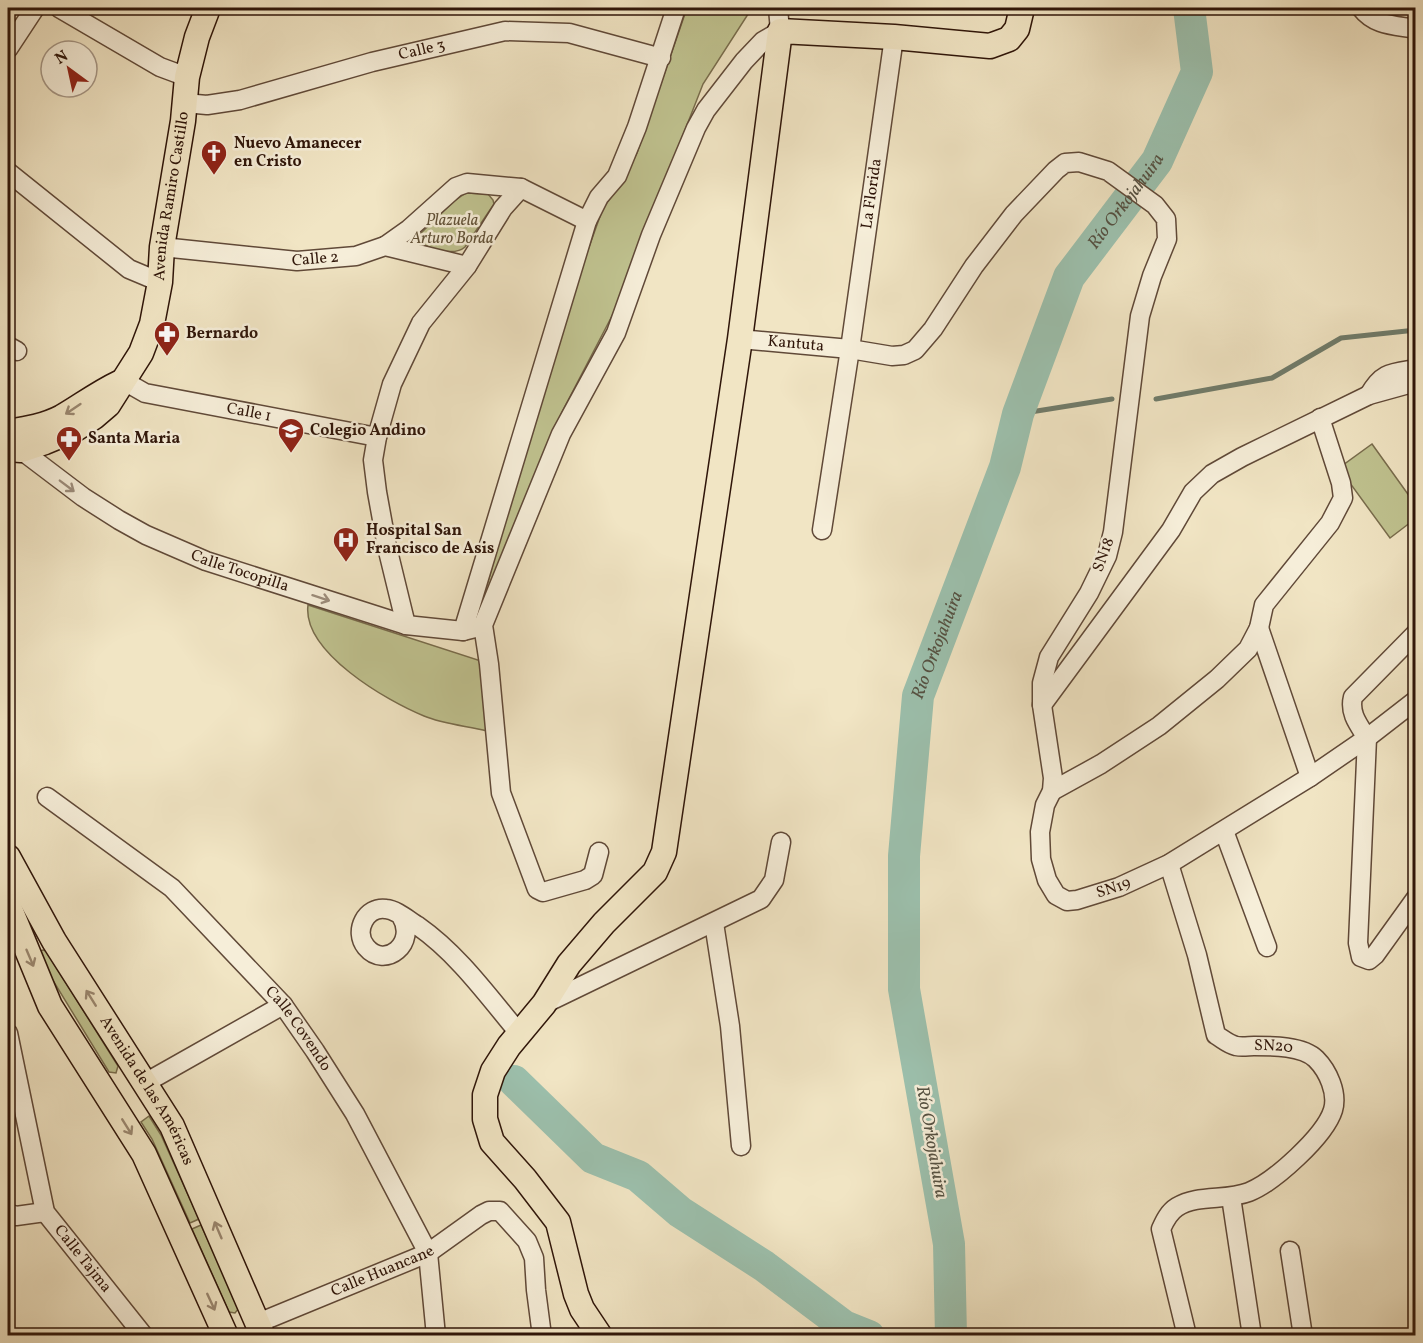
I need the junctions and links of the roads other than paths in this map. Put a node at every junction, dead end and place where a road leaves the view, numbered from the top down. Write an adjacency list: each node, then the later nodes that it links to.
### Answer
1 (35, 8): 10 (street)
2 (59, 8): 12 (street)
3 (208, 8): 12 (main road, Avenida Ramiro Castillo)
4 (676, 8): 11 (street)
5 (1022, 8): 9 (main road)
6 (1361, 8): 8 (street)
7 (779, 19): 9 (main road); 22 (main road); 33 (street)
8 (1416, 28)
9 (894, 37): 23 (street, La Florida)
10 (8, 49)
11 (661, 58): 13 (street, Calle 3); 17 (street)
12 (187, 77): 13 (main road, Avenida Ramiro Castillo)
13 (185, 103): 19 (main road, Avenida Ramiro Castillo)
14 (8, 172): 21 (street)
15 (521, 188): 17 (street, Calle 2); 18 (street, Calle 2); 20 (street)
16 (1155, 205): 23 (street, Kantuta); 38 (street, SN18)
17 (587, 221): 35 (street)
18 (385, 246): 19 (street, Calle 2); 20 (street)
19 (162, 247): 21 (main road, Avenida Ramiro Castillo)
20 (467, 266): 29 (street)
21 (160, 282): 25 (main road, Avenida Ramiro Castillo)
22 (740, 339): 23 (street, Kantuta); 54 (main road)
23 (850, 349): 31 (street, La Florida)
24 (1416, 369): 27 (street)
25 (124, 381): 29 (street, Calle 1); 30 (main road, Avenida Ramiro Castillo)
26 (1416, 382): 27 (street)
27 (1369, 395): 28 (street)
28 (1320, 418): 34 (street); 38 (street)
29 (377, 437): 32 (street)
30 (12, 444): 32 (street, Calle Tocopilla, one-way to 32)
31 (822, 530)
32 (406, 625): 35 (street, Calle Tocopilla)
33 (483, 625): 35 (street, Calle Tocopilla); 45 (street)
34 (1259, 628): 40 (street); 41 (street)
35 (463, 631)
36 (1416, 633): 39 (street)
37 (1416, 700): 39 (street, SN19)
38 (1042, 705): 41 (street, SN18)
39 (1367, 738): 40 (street, SN19); 49 (street)
40 (1310, 777): 43 (street, SN19)
41 (1052, 791): 48 (street, SN18)
42 (47, 797): 55 (street, Calle Covendo)
43 (1224, 831): 46 (street, SN19); 53 (street)
44 (781, 842): 52 (street)
45 (599, 852)
46 (1169, 864): 48 (street, SN19); 61 (street, SN20)
47 (10, 868): 58 (main road, Avenida de las Américas, one-way to 47)
48 (1056, 895)
49 (1416, 898)
50 (8, 904): 59 (main road, Avenida de las Américas, one-way to 59)
51 (401, 916): 56 (street)
52 (714, 923): 54 (street); 60 (street)
53 (1268, 947)
54 (543, 1004): 56 (main road)
55 (283, 1005): 58 (street); 65 (street, Calle Covendo)
56 (519, 1032): 71 (main road)
57 (8, 1033): 62 (street)
58 (145, 1083): 59 (main road); 66 (main road, Avenida de las Américas, one-way to 58)
59 (113, 1104): 68 (main road, Avenida de las Américas, one-way to 68)
60 (741, 1146)
61 (1231, 1197): 72 (street, SN20); 73 (street)
62 (45, 1212): 63 (street, Calle Tajma); 67 (street, Calle Tajma)
63 (8, 1213)
64 (1290, 1251): 74 (street)
65 (428, 1253): 66 (street, Calle Huancane); 69 (street, Calle Covendo); 70 (street, Calle Huancane)
66 (260, 1329): 68 (main road)
67 (144, 1335)
68 (227, 1335)
69 (436, 1335)
70 (542, 1335)
71 (600, 1335)
72 (1186, 1335)
73 (1252, 1335)
74 (1303, 1335)

